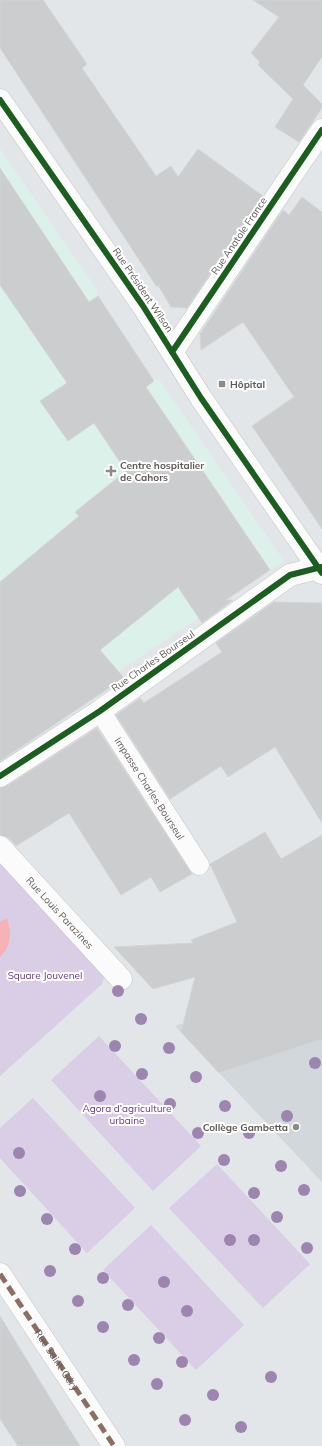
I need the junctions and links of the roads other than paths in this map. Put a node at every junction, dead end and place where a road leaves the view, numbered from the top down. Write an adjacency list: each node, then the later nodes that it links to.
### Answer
1 (0, 100): 3 (street, Rue Président Wilson)
2 (322, 130): 3 (street, Rue Anatole France)
3 (172, 352): 4 (street, Rue Président Wilson)
4 (321, 570): 5 (street, Rue Charles Bourseul)
5 (100, 711): 6 (street, Rue Charles Bourseul); 8 (lane, Impasse Charles Bourseul)
6 (0, 776)
7 (0, 847): 9 (street, Rue Louis Parazines)
8 (199, 865)
9 (121, 979)
10 (0, 1274): 11 (street, Rue Saint-Géry)
11 (114, 1446)

